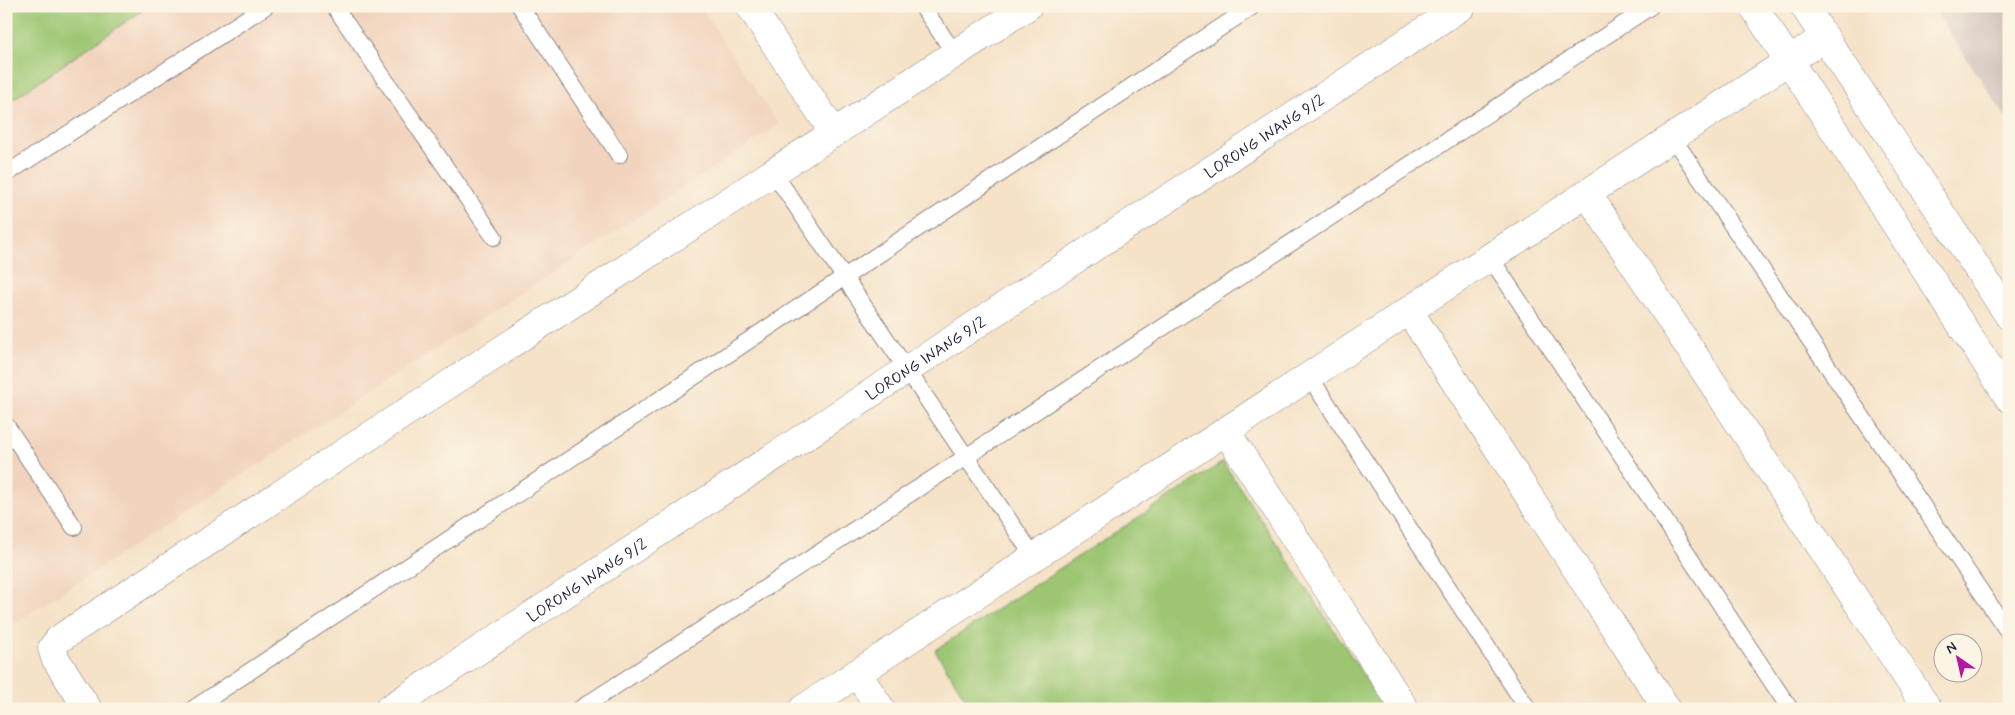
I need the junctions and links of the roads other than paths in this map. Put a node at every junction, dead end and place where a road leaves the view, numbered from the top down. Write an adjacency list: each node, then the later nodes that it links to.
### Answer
1 (266, 6): 19 (lane)
2 (334, 6): 21 (lane)
3 (520, 6): 17 (lane)
4 (750, 6): 15 (street)
5 (922, 6): 13 (lane)
6 (1028, 6): 13 (street)
7 (1253, 6): 23 (lane)
8 (1462, 6): 26 (street, LORONG INANG 9/2)
9 (1651, 6): 31 (lane)
10 (1753, 6): 14 (street)
11 (1804, 6): 12 (street)
12 (1824, 37): 14 (street); 25 (street)
13 (955, 54): 15 (street)
14 (1789, 61): 16 (street); 28 (street)
15 (834, 133): 18 (street)
16 (1672, 137): 20 (street); 34 (lane)
17 (619, 155)
18 (773, 172): 23 (lane); 36 (street)
19 (6, 174)
20 (1587, 193): 22 (street); 46 (street)
21 (494, 237)
22 (1490, 257): 24 (street); 45 (lane)
23 (844, 276): 26 (lane); 37 (lane)
24 (1409, 310): 27 (street); 44 (street)
25 (2009, 316)
26 (906, 369): 31 (lane); 38 (street, LORONG INANG 9/2)
27 (1309, 376): 30 (street); 43 (lane)
28 (2009, 398)
29 (6, 425): 32 (lane)
30 (1226, 431): 33 (street); 42 (street)
31 (966, 457): 33 (lane); 39 (lane)
32 (74, 527)
33 (1034, 557): 35 (street)
34 (2009, 633)
35 (857, 673): 40 (street); 41 (street)
36 (88, 709)
37 (193, 709)
38 (389, 709)
39 (580, 709)
40 (803, 709)
41 (881, 709)
42 (1405, 709)
43 (1528, 709)
44 (1667, 709)
45 (1790, 709)
46 (1928, 709)

